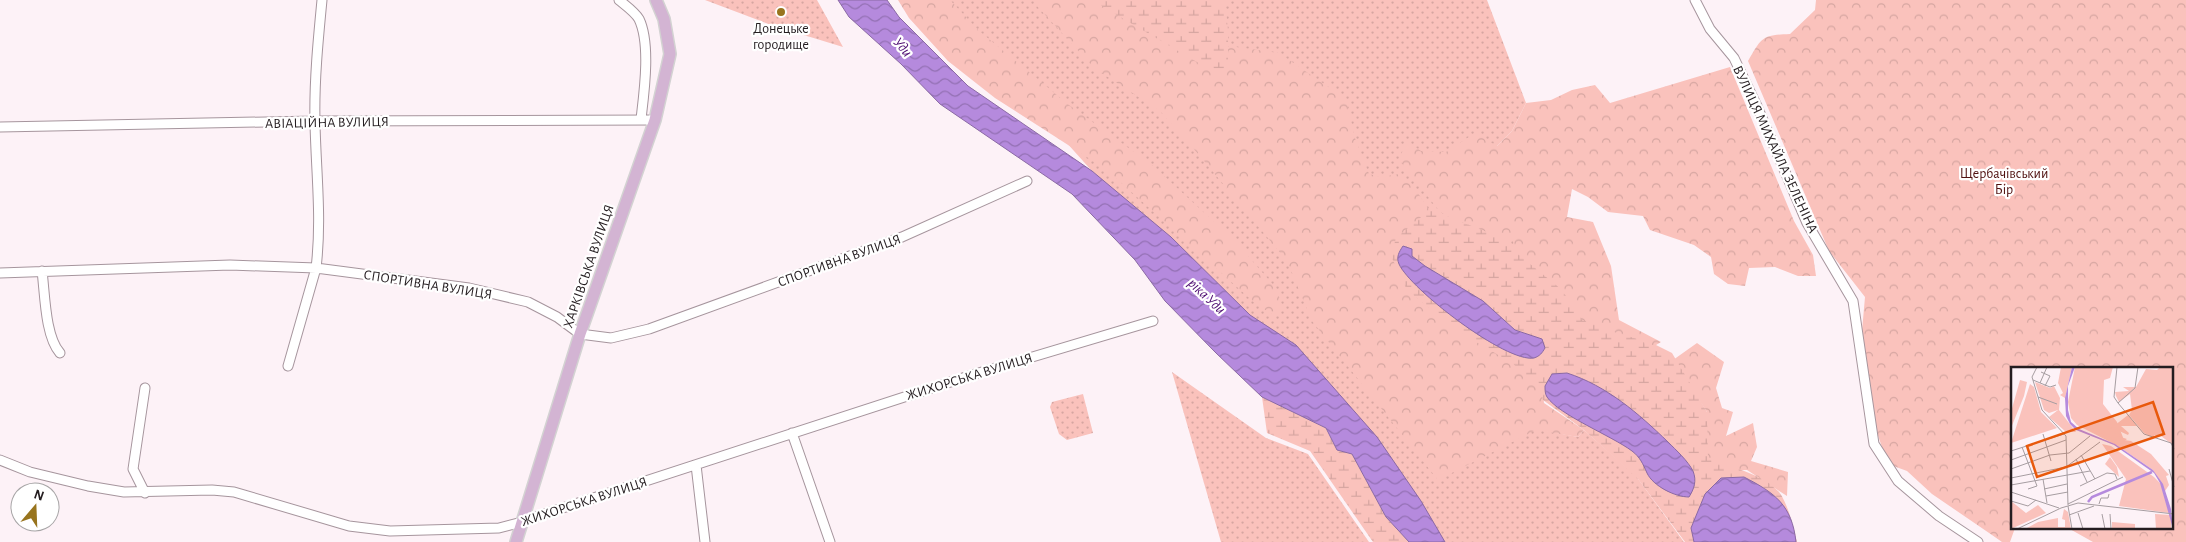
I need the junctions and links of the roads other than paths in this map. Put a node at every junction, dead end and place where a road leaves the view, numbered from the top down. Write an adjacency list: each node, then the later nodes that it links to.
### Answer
1 (322, 0): 7 (street)
2 (619, 0): 5 (street)
3 (656, 0): 6 (main road, ХАРКІВСЬКА ВУЛИЦЯ)
4 (1695, 0): 26 (street, ВУЛИЦЯ МИХАЙЛА ЗЕЛЕНІНА)
5 (641, 119): 6 (street, АВІАЦІЙНА ВУЛИЦЯ); 7 (street, АВІАЦІЙНА ВУЛИЦЯ)
6 (654, 120): 14 (main road, ХАРКІВСЬКА ВУЛИЦЯ)
7 (315, 121): 8 (street, АВІАЦІЙНА ВУЛИЦЯ); 10 (street)
8 (0, 127)
9 (1027, 181): 14 (street, СПОРТИВНА ВУЛИЦЯ)
10 (316, 268): 11 (street, СПОРТИВНА ВУЛИЦЯ); 14 (street, СПОРТИВНА ВУЛИЦЯ); 16 (street)
11 (42, 271): 12 (street, СПОРТИВНА ВУЛИЦЯ); 15 (street)
12 (0, 273)
13 (1154, 321): 18 (street, ЖИХОРСЬКА ВУЛИЦЯ)
14 (580, 334): 22 (main road, ХАРКІВСЬКА ВУЛИЦЯ)
15 (60, 353)
16 (288, 366)
17 (145, 388): 21 (street)
18 (792, 433): 20 (street, ЖИХОРСЬКА ВУЛИЦЯ); 25 (street)
19 (0, 460): 21 (street, ЖИХОРСЬКА ВУЛИЦЯ)
20 (696, 465): 22 (street, ЖИХОРСЬКА ВУЛИЦЯ); 24 (street)
21 (145, 493): 22 (street, ЖИХОРСЬКА ВУЛИЦЯ)
22 (522, 522): 23 (main road, ХАРКІВСЬКА ВУЛИЦЯ)
23 (516, 542)
24 (705, 542)
25 (830, 542)
26 (1978, 542)

